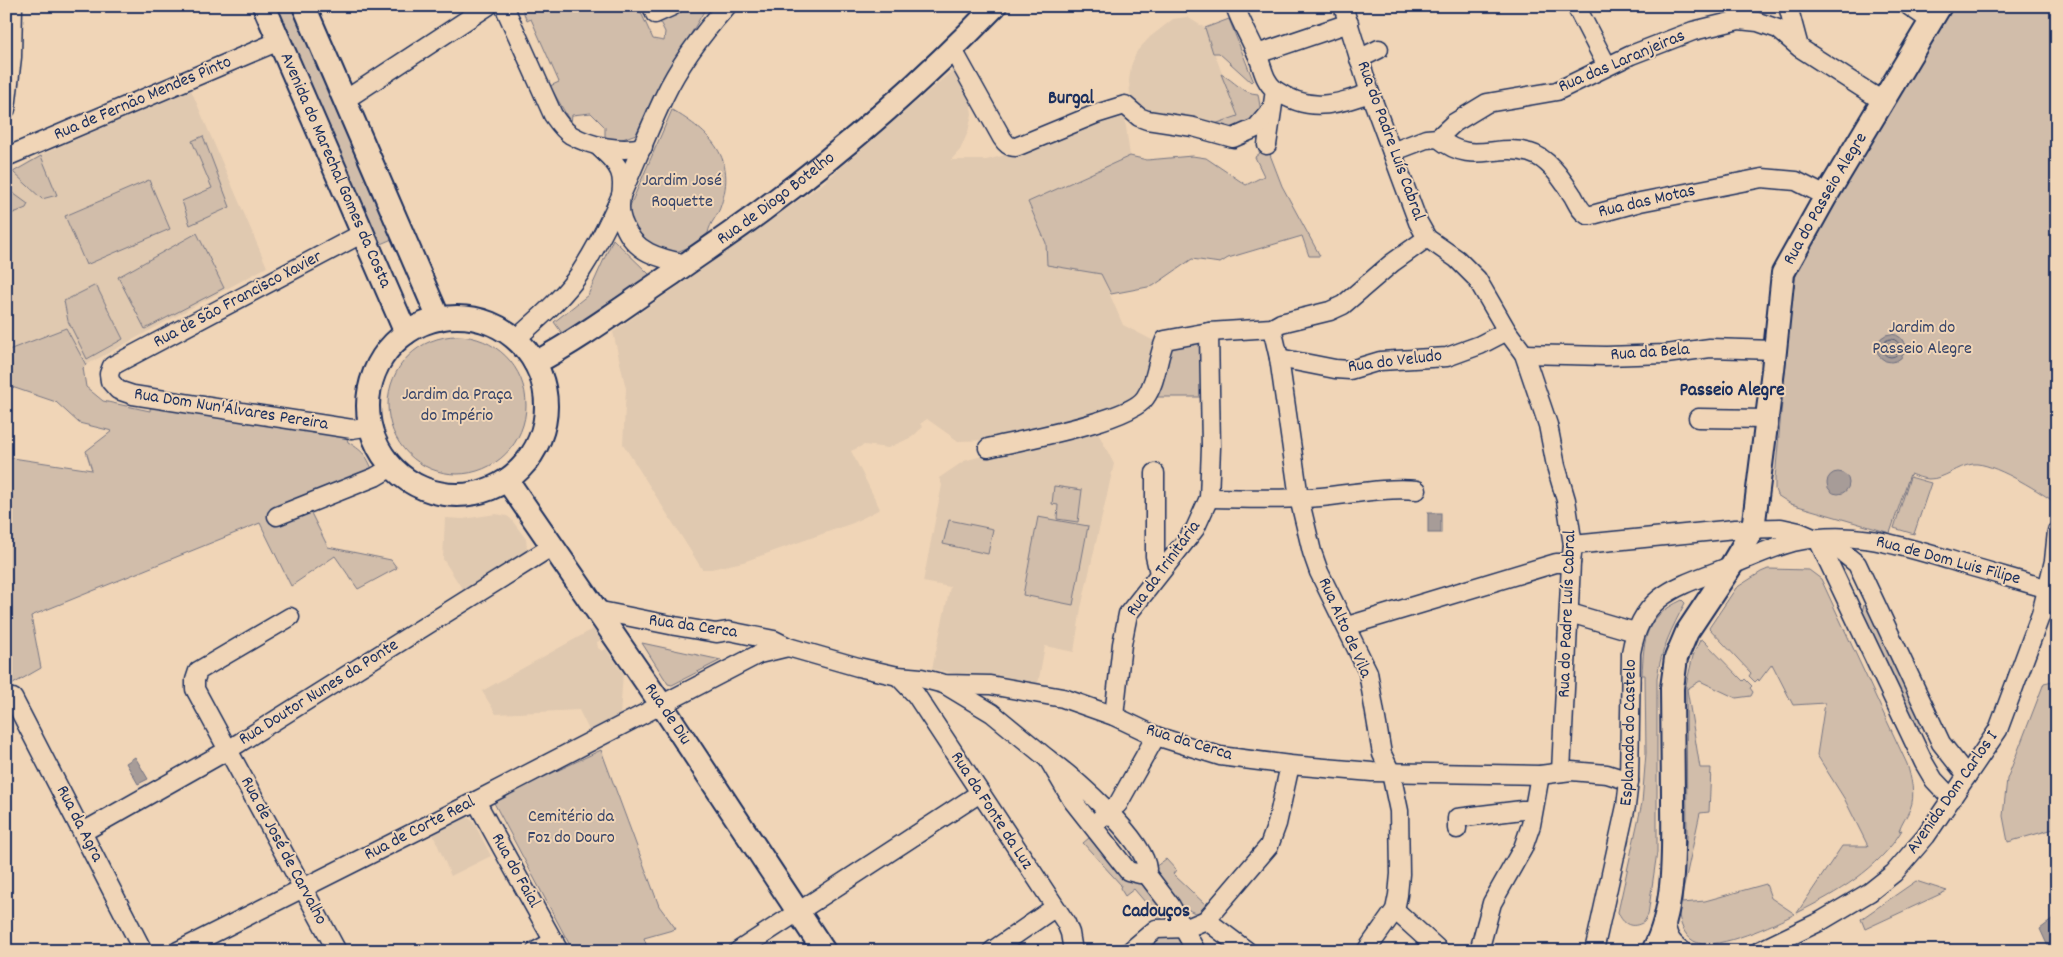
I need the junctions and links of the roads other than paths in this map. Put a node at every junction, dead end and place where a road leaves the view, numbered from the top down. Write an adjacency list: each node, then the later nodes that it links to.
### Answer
1 (13, 6): 27 (street)
2 (264, 6): 16 (main road, Avenida do Marechal Gomes da Costa)
3 (304, 6): 25 (main road, Avenida do Marechal Gomes da Costa)
4 (488, 6): 25 (street)
5 (504, 6): 31 (street)
6 (652, 6): 7 (street)
7 (673, 6)
8 (726, 6): 32 (street)
9 (995, 6): 19 (main road, Rua de Diogo Botelho)
10 (1235, 6): 20 (street)
11 (1576, 6): 22 (street)
12 (1788, 6): 17 (street)
13 (1909, 6): 14 (street)
14 (1935, 14): 26 (main road, Rua do Passeio Alegre)
15 (1346, 15): 20 (street); 21 (street, Rua do Padre Luís Cabral)
16 (279, 41): 34 (street, Rua de Fernão Mendes Pinto); 37 (main road, Avenida do Marechal Gomes da Costa)
17 (1800, 48): 22 (street, Rua das Laranjeiras); 26 (street, Rua das Laranjeiras)
18 (1379, 49): 21 (street)
19 (953, 50): 28 (street); 39 (main road, Rua de Diogo Botelho)
20 (1257, 54): 23 (street)
21 (1359, 59): 24 (street, Rua do Padre Luís Cabral)
22 (1607, 66): 29 (street, Rua das Laranjeiras)
23 (1274, 90): 24 (street); 28 (street)
24 (1370, 93): 33 (street, Rua do Padre Luís Cabral)
25 (345, 100): 40 (main road, Avenida do Marechal Gomes da Costa)
26 (1884, 102): 36 (main road, Rua do Passeio Alegre)
27 (6, 109)
28 (1270, 110): 30 (street)
29 (1438, 138): 33 (street); 36 (street, Rua das Motas)
30 (1268, 145)
31 (598, 146): 32 (street); 35 (street)
32 (643, 147): 35 (street)
33 (1392, 152): 38 (street, Rua do Padre Luís Cabral)
34 (6, 157)
35 (621, 196): 39 (street); 45 (street)
36 (1826, 196): 46 (main road, Rua do Passeio Alegre)
37 (363, 233): 44 (main road, Avenida do Marechal Gomes da Costa); 50 (street, Rua de São Francisco Xavier)
38 (1427, 238): 41 (street); 42 (street, Rua do Padre Luís Cabral)
39 (686, 264): 49 (main road, Rua de Diogo Botelho)
40 (439, 319): 44 (main road); 45 (main road)
41 (1272, 328): 43 (street); 48 (street, Rua Alto de Vila)
42 (1507, 331): 47 (street, Rua do Padre Luís Cabral); 48 (street, Rua do Veludo)
43 (1209, 332): 54 (street); 59 (street, Rua da Trinitária)
44 (406, 333): 53 (main road)
45 (516, 339): 49 (main road)
46 (1775, 350): 47 (street, Rua da Bela); 52 (main road, Rua do Passeio Alegre)
47 (1524, 354): 65 (street, Rua do Padre Luís Cabral)
48 (1279, 358): 60 (street, Rua Alto de Vila)
49 (535, 362): 57 (main road)
50 (112, 366): 53 (street, Rua Dom Nun'Álvares Pereira)
51 (1698, 418): 52 (street)
52 (1766, 419): 62 (main road, Rua do Passeio Alegre)
53 (371, 426): 55 (main road)
54 (988, 448)
55 (392, 467): 57 (main road); 61 (street)
56 (1155, 473): 69 (street)
57 (506, 480): 66 (main road, Rua de Diu)
58 (1417, 490): 60 (street)
59 (1209, 498): 60 (street); 69 (street, Rua da Trinitária)
60 (1299, 498): 74 (street, Rua Alto de Vila)
61 (277, 516)
62 (1753, 529): 64 (street); 65 (street); 68 (main road)
63 (2057, 531): 70 (street, Avenida Dom Carlos I)
64 (1818, 540): 68 (street, Esplanada do Castelo); 70 (street, Rua de Dom Luis Filipe); 91 (street); 94 (street)
65 (1573, 545): 67 (street, Rua do Padre Luís Cabral)
66 (551, 547): 71 (main road, Rua de Diu); 85 (street, Rua Doutor Nunes da Ponte)
67 (1571, 563): 72 (street, Rua do Padre Luís Cabral); 74 (street)
68 (1731, 566): 75 (street, Esplanada do Castelo); 106 (main road)
69 (1159, 573): 83 (street, Rua da Trinitária)
70 (2048, 589): 91 (street, Avenida Dom Carlos I)
71 (596, 610): 76 (street, Rua da Cerca); 82 (main road, Rua de Diu)
72 (1570, 613): 75 (street); 88 (street, Rua do Padre Luís Cabral)
73 (290, 617): 85 (street, Rua de José de Carvalho)
74 (1347, 626): 89 (street, Rua Alto de Vila)
75 (1635, 632): 92 (street, Esplanada do Castelo)
76 (716, 633): 77 (street, Rua da Cerca); 78 (street)
77 (788, 647): 78 (street, Rua da Cerca); 79 (street, Rua da Cerca)
78 (736, 666): 82 (street, Rua da Cerca)
79 (898, 676): 80 (street, Rua da Cerca); 93 (street, Rua da Fonte da Luz)
80 (944, 684): 83 (street, Rua da Cerca); 86 (street)
81 (13, 698): 100 (street, Rua da Agra)
82 (661, 704): 95 (street, Rua de Corte Real); 105 (main road, Rua de Diu)
83 (1114, 716): 84 (street, Rua da Cerca)
84 (1156, 736): 87 (street, Rua da Cerca); 97 (street)
85 (228, 750): 100 (street, Rua Doutor Nunes da Ponte); 102 (street, Rua de José de Carvalho)
86 (1048, 759): 97 (street); 98 (street)
87 (1290, 765): 89 (street, Rua da Cerca); 107 (street)
88 (1562, 772): 90 (street, Rua da Cerca); 92 (street, Rua da Cerca)
89 (1391, 773): 90 (street, Rua da Cerca); 104 (street, Rua Alto de Vila)
90 (1540, 775): 96 (street)
91 (1967, 776): 94 (street, Avenida Dom Carlos I)
92 (1629, 781): 124 (street, Esplanada do Castelo)
93 (980, 794): 103 (street, Rua da Fonte da Luz); 105 (street)
94 (1952, 799): 127 (street, Avenida Dom Carlos I)
95 (476, 801): 102 (street, Rua de Corte Real); 109 (street, Rua do Faial)
96 (1533, 810): 99 (street); 123 (street)
97 (1108, 811): 98 (street); 101 (street)
98 (1093, 826): 101 (street)
99 (1457, 829)
100 (84, 832): 110 (street, Rua da Agra)
101 (1145, 872): 108 (street)
102 (303, 887): 111 (street, Rua de Corte Real); 112 (street, Rua de José de Carvalho)
103 (1054, 908): 116 (street); 117 (street, Rua da Fonte da Luz)
104 (1394, 910): 121 (street, Rua Alto de Vila); 122 (street)
105 (798, 913): 114 (street); 115 (main road, Rua de Diu)
106 (1667, 915): 125 (main road); 126 (street)
107 (1206, 920): 108 (street); 120 (street)
108 (1182, 928): 118 (street); 119 (street)
109 (556, 946): 113 (street)
110 (143, 951)
111 (178, 951)
112 (337, 951)
113 (536, 951)
114 (738, 951)
115 (824, 951)
116 (992, 951)
117 (1073, 951)
118 (1130, 951)
119 (1196, 951)
120 (1247, 951)
121 (1366, 951)
122 (1440, 951)
123 (1479, 951)
124 (1594, 951)
125 (1652, 951)
126 (1683, 951)
127 (1759, 951)

